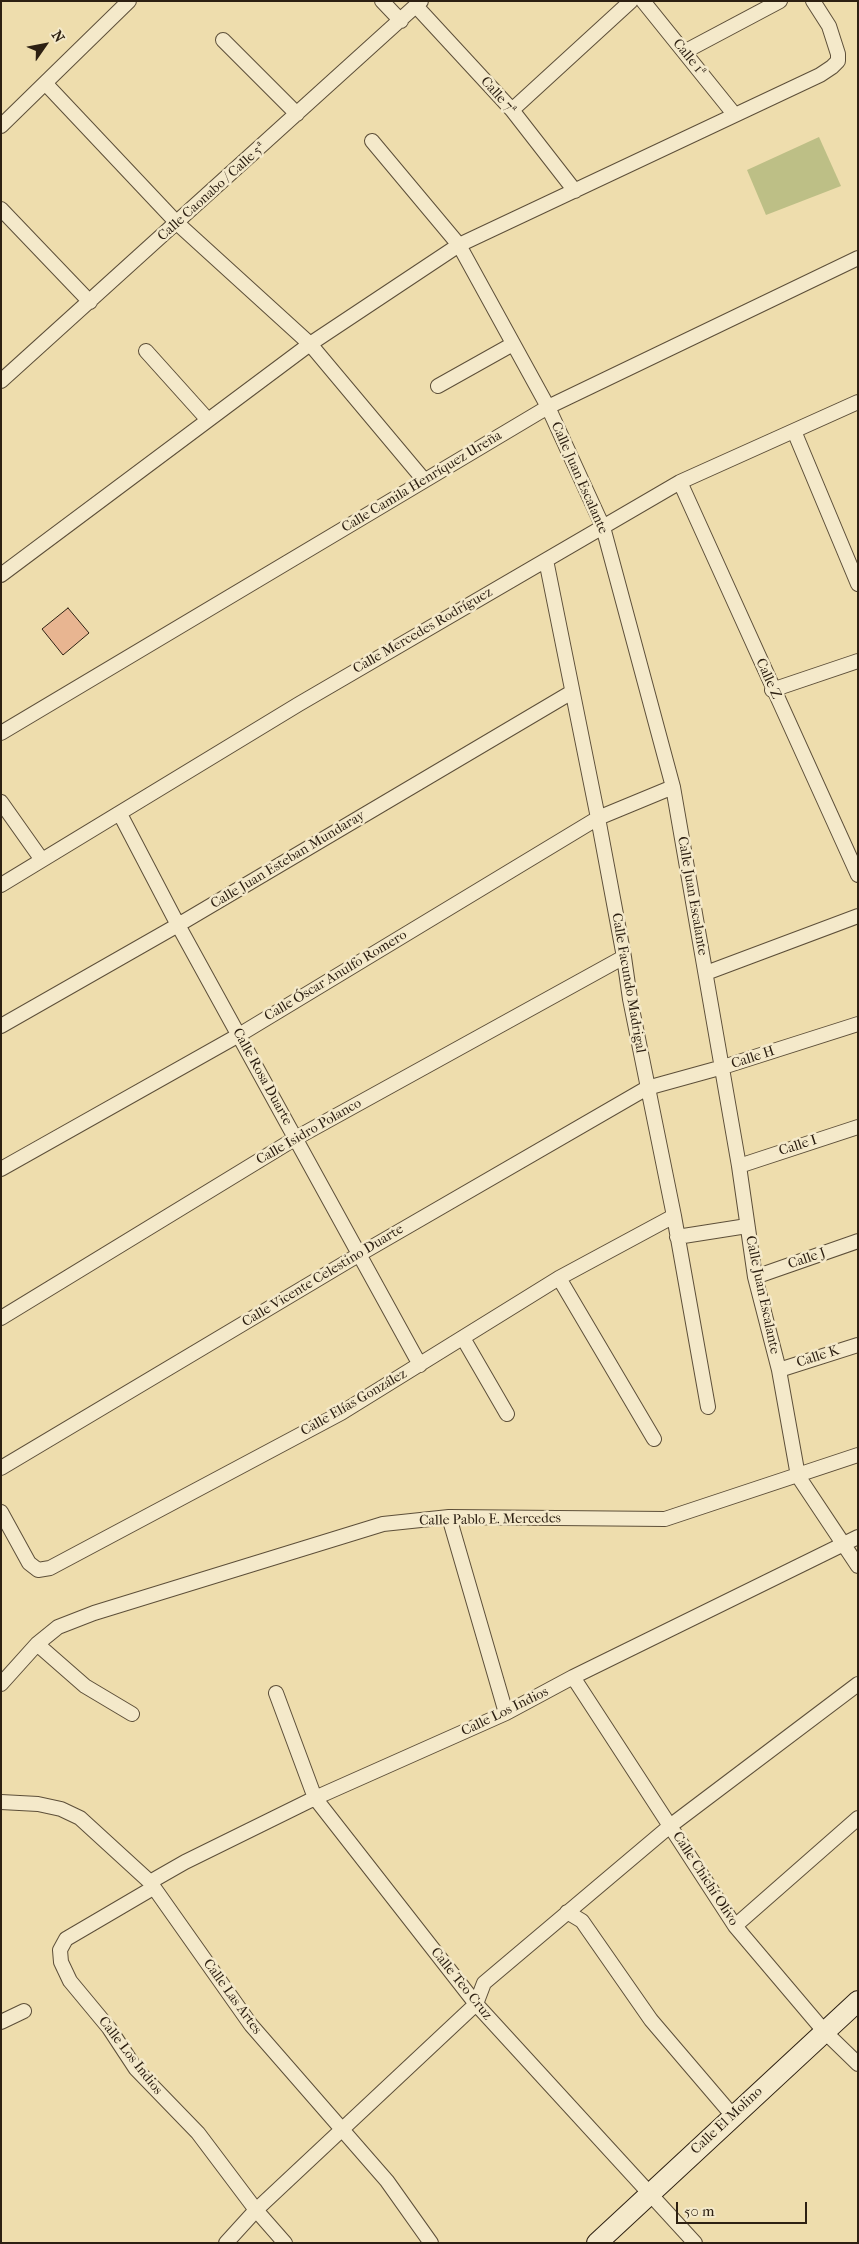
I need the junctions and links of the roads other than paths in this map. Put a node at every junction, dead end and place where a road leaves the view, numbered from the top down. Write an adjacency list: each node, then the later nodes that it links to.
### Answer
1 (128, 1): 11 (street)
2 (382, 1): 8 (street)
3 (631, 1): 12 (street)
4 (643, 1): 10 (street, Calle 1ª)
5 (780, 1): 10 (street)
6 (813, 1): 14 (street)
7 (419, 4): 8 (street, Calle Caonabo / Calle 5ª); 12 (street, Calle 7ª)
8 (401, 21): 13 (street, Calle Caonabo / Calle 5ª)
9 (222, 40): 13 (street)
10 (684, 52): 14 (street, Calle 1ª)
11 (45, 83): 15 (street); 19 (street)
12 (512, 110): 17 (street, Calle 7ª)
13 (297, 114): 19 (street, Calle Caonabo / Calle 5ª)
14 (734, 114): 17 (street)
15 (1, 126)
16 (372, 141): 20 (street, Calle Juan Escalante)
17 (575, 191): 20 (street)
18 (1, 209): 22 (street)
19 (177, 223): 22 (street, Calle Caonabo / Calle 5ª); 23 (street)
20 (459, 245): 23 (street); 24 (street, Calle Juan Escalante)
21 (858, 258): 29 (street, Calle Camila Henríquez Ureña)
22 (90, 302): 26 (street, Calle Caonabo / Calle 5ª)
23 (310, 344): 30 (street); 32 (street)
24 (514, 344): 27 (street); 29 (street, Calle Juan Escalante)
25 (146, 351): 30 (street)
26 (1, 381)
27 (438, 386)
28 (857, 403): 31 (street, Calle Mercedes Rodríguez)
29 (548, 407): 32 (street, Calle Camila Henríquez Ureña); 34 (street, Calle Juan Escalante)
30 (208, 420): 36 (street)
31 (794, 431): 33 (street, Calle Mercedes Rodríguez); 37 (street)
32 (424, 480): 41 (street, Calle Camila Henríquez Ureña)
33 (680, 482): 34 (street, Calle Mercedes Rodríguez); 39 (street, Calle Z)
34 (603, 527): 35 (street, Calle Mercedes Rodríguez); 42 (street, Calle Juan Escalante)
35 (546, 560): 40 (street, Calle Facundo Madrigal); 44 (street, Calle Mercedes Rodríguez)
36 (1, 575)
37 (858, 584)
38 (858, 661): 39 (street)
39 (772, 690): 47 (street, Calle Z)
40 (572, 692): 45 (street, Calle Facundo Madrigal); 50 (street, Calle Juan Esteban Mundaray)
41 (1, 733)
42 (673, 787): 45 (street, Calle Óscar Anulfo Romero); 52 (street, Calle Juan Escalante)
43 (1, 802): 46 (street)
44 (120, 814): 46 (street, Calle Mercedes Rodríguez); 50 (street, Calle Rosa Duarte)
45 (598, 818): 51 (street, Calle Facundo Madrigal); 55 (street, Calle Óscar Anulfo Romero)
46 (42, 860): 48 (street, Calle Mercedes Rodríguez)
47 (858, 875)
48 (1, 885)
49 (858, 916): 52 (street)
50 (178, 925): 54 (street, Calle Juan Esteban Mundaray); 55 (street, Calle Rosa Duarte)
51 (624, 957): 57 (street, Calle Facundo Madrigal); 59 (street, Calle Isidro Polanco)
52 (706, 973): 56 (street, Calle Juan Escalante)
53 (858, 1024): 56 (street, Calle H)
54 (1, 1026)
55 (239, 1035): 59 (street, Calle Rosa Duarte); 61 (street, Calle Óscar Anulfo Romero)
56 (722, 1067): 57 (street, Calle H); 60 (street, Calle Juan Escalante)
57 (647, 1088): 62 (street, Calle Facundo Madrigal); 66 (street, Calle Vicente Celestino Duarte)
58 (858, 1127): 60 (street, Calle I)
59 (296, 1138): 66 (street, Calle Rosa Duarte); 69 (street, Calle Isidro Polanco)
60 (739, 1166): 63 (street, Calle Juan Escalante)
61 (1, 1169)
62 (674, 1216): 64 (street, Calle Facundo Madrigal); 68 (street, Calle Elías González)
63 (747, 1226): 64 (street); 67 (street, Calle Juan Escalante)
64 (678, 1237): 74 (street, Calle Facundo Madrigal)
65 (858, 1240): 67 (street, Calle J)
66 (360, 1254): 72 (street, Calle Rosa Duarte); 78 (street, Calle Vicente Celestino Duarte)
67 (755, 1277): 73 (street, Calle Juan Escalante)
68 (559, 1278): 70 (street, Calle Elías González); 76 (street)
69 (1, 1318)
70 (462, 1338): 72 (street, Calle Elías González); 75 (street)
71 (858, 1345): 73 (street, Calle K)
72 (420, 1365): 80 (street, Calle Elías González)
73 (778, 1370): 79 (street, Calle Juan Escalante)
74 (708, 1407)
75 (507, 1414)
76 (654, 1438)
77 (858, 1454): 79 (street, Calle Pablo E. Mercedes)
78 (1, 1468)
79 (798, 1476): 81 (street, Calle Pablo E. Mercedes); 83 (street, Calle Juan Escalante)
80 (1, 1512)
81 (449, 1517): 85 (street, Calle Pablo E. Mercedes); 90 (street)
82 (858, 1537): 83 (street, Calle Los Indios)
83 (844, 1544): 84 (street, Calle Juan Escalante); 86 (street, Calle Los Indios)
84 (858, 1566)
85 (37, 1644): 87 (street, Calle Pablo E. Mercedes); 91 (street)
86 (573, 1677): 90 (street, Calle Los Indios); 95 (street, Calle Chichí Olivo)
87 (1, 1684)
88 (858, 1684): 95 (street)
89 (276, 1693): 92 (street, Calle Teo Cruz)
90 (506, 1713): 92 (street, Calle Los Indios)
91 (132, 1714)
92 (315, 1798): 96 (street, Calle Los Indios); 100 (street, Calle Teo Cruz)
93 (1, 1802): 96 (street, Calle Las Artes)
94 (858, 1818): 98 (street)
95 (670, 1826): 97 (street); 98 (street, Calle Chichí Olivo)
96 (152, 1885): 106 (street, Calle Las Artes); 108 (street, Calle Los Indios)
97 (567, 1912): 100 (street); 105 (street)
98 (735, 1926): 103 (street, Calle Chichí Olivo)
99 (858, 2001): 103 (street, Calle El Molino)
100 (476, 2004): 106 (street); 107 (street, Calle Teo Cruz)
101 (24, 2011): 102 (street)
102 (1, 2022)
103 (824, 2031): 104 (street, Calle Chichí Olivo); 105 (street, Calle El Molino)
104 (858, 2064)
105 (733, 2116): 107 (street, Calle El Molino)
106 (342, 2128): 108 (street); 111 (street, Calle Las Artes)
107 (649, 2194): 112 (street, Calle El Molino); 113 (street, Calle Teo Cruz)
108 (256, 2210): 109 (street); 110 (street, Calle Los Indios)
109 (226, 2243)
110 (285, 2243)
111 (431, 2243)
112 (597, 2243)
113 (695, 2243)

